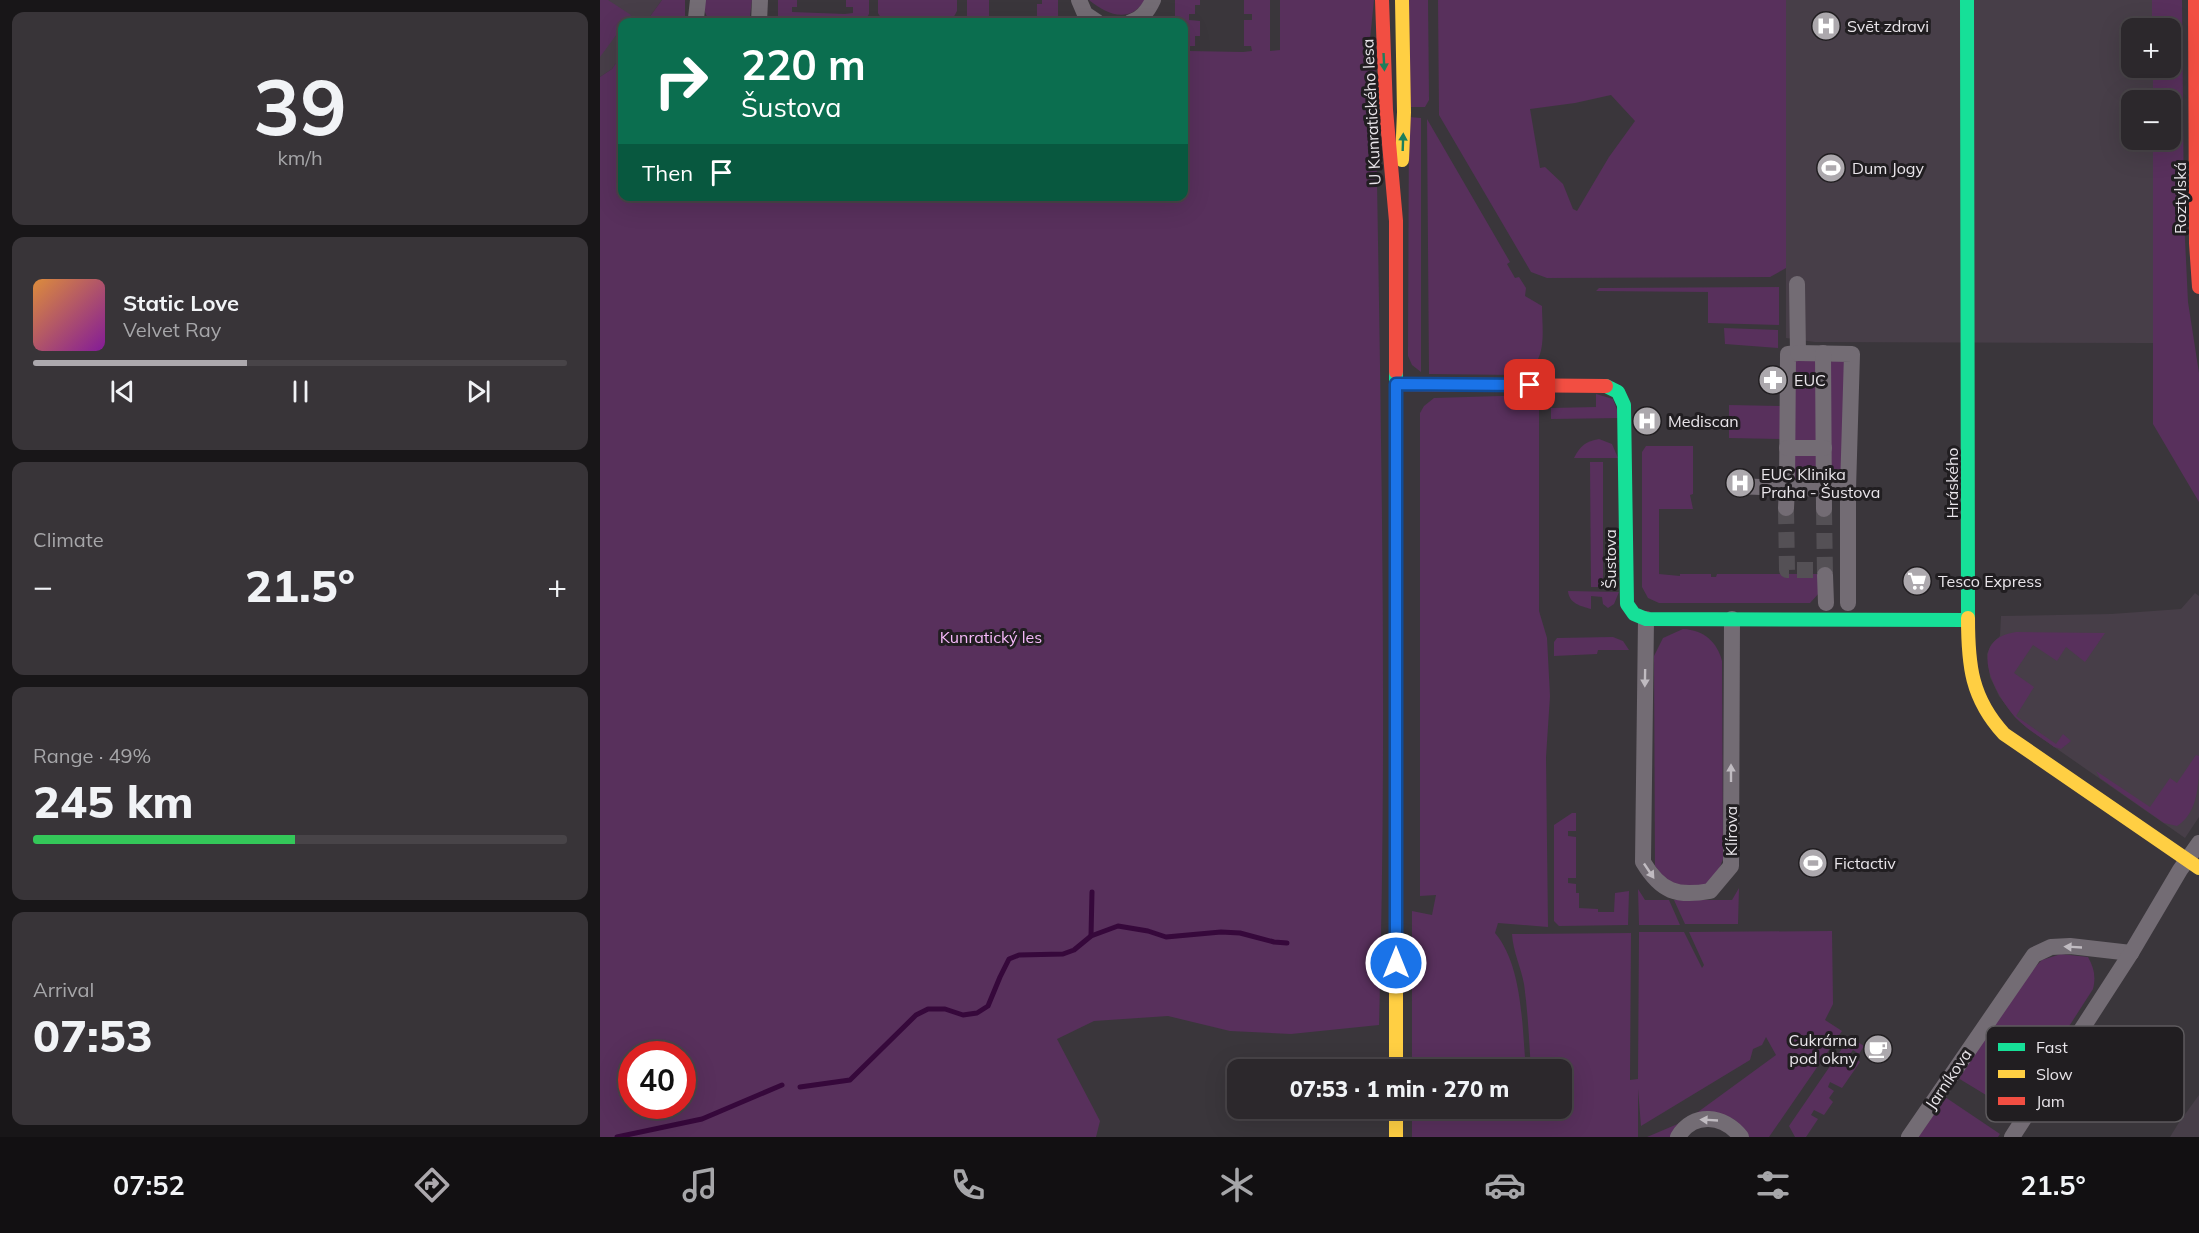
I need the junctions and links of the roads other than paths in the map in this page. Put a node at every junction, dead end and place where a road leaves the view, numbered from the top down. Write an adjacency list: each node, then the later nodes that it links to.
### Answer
1 (698, 0): 9 (street)
2 (760, 0): 10 (street)
3 (1079, 0): 11 (street)
4 (1153, 0): 12 (street)
5 (1382, 0): 13 (street, U Kunratického lesa, one-way to 13)
6 (1402, 0): 13 (street, U Kunratického lesa, one-way to 6)
7 (1967, 0): 32 (street, Hráského)
8 (2195, 0): 15 (street, Roztylská)
9 (696, 18)
10 (759, 18)
11 (1091, 18)
12 (1140, 18)
13 (1396, 221): 18 (street, U Kunratického lesa)
14 (1797, 284): 16 (street)
15 (2199, 287)
16 (1798, 353): 17 (street); 19 (street)
17 (1823, 353): 20 (street); 24 (street)
18 (1396, 384): 30 (street, Šustova); 37 (street, U Kunratického lesa)
19 (1787, 448): 20 (street); 22 (street)
20 (1824, 448): 23 (street)
21 (1735, 486): 22 (street)
22 (1787, 488): 23 (street); 25 (street)
23 (1824, 489): 24 (street); 26 (street)
24 (1848, 489): 29 (street)
25 (1786, 508)
26 (1824, 509)
27 (1825, 575): 28 (street)
28 (1826, 603)
29 (1848, 603)
30 (1646, 619): 31 (street); 31 (street, Klírova, one-way to 31)
31 (1732, 619): 32 (street)
32 (1968, 620): 34 (street, Hráského)
33 (2199, 843): 34 (street)
34 (2193, 863): 35 (street)
35 (2131, 953): 36 (street); 43 (street, Jarníkova, one-way to 43)
36 (2084, 1026)
37 (1396, 1059)
38 (1396, 1119): 40 (street)
39 (2022, 1122): 44 (street)
40 (1395, 1137)
41 (1678, 1137): 42 (street, one-way to 41)
42 (1741, 1137)
43 (1909, 1137)
44 (2012, 1137)

